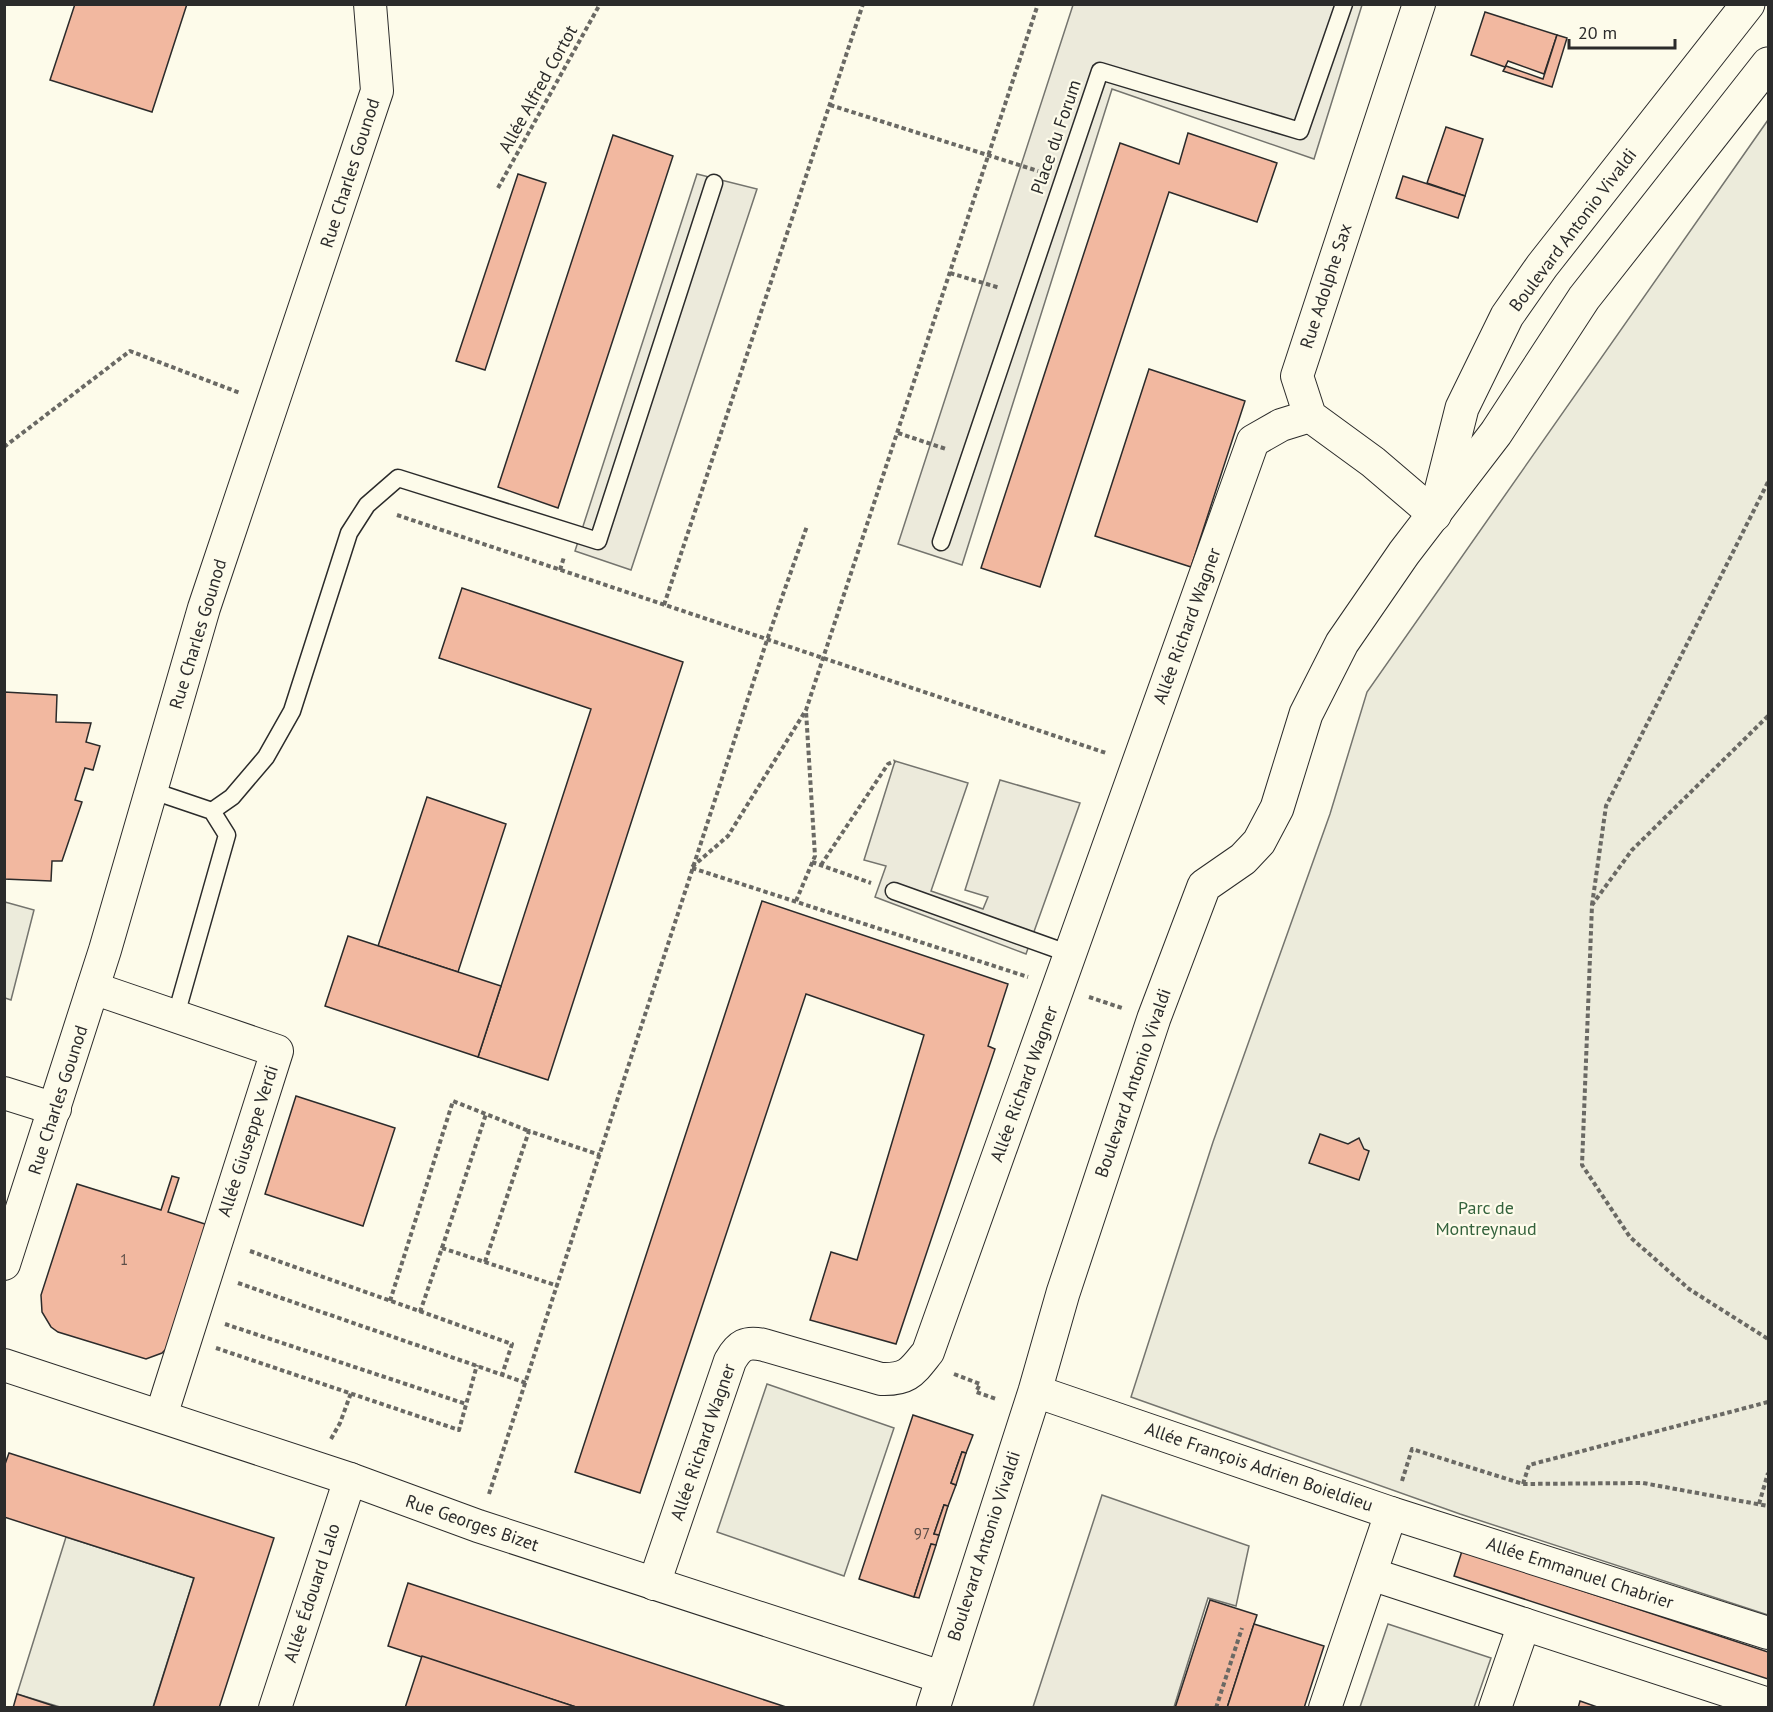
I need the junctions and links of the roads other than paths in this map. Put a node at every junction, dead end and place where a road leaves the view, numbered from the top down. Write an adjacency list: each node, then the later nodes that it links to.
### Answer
1 (370, 4): 10 (street, Rue Charles Gounod)
2 (1344, 4): 9 (lane, Place du Forum)
3 (1419, 4): 7 (street, Rue Adolphe Sax)
4 (1748, 4): 8 (street, Boulevard Antonio Vivaldi)
5 (1768, 64): 8 (street, Boulevard Antonio Vivaldi)
6 (714, 183): 11 (lane)
7 (1310, 416): 8 (street); 13 (street, Allée Richard Wagner)
8 (1435, 515): 20 (street, Boulevard Antonio Vivaldi)
9 (941, 542)
10 (153, 791): 11 (lane); 14 (street, Rue Charles Gounod)
11 (212, 811): 15 (lane)
12 (894, 891): 13 (lane)
13 (1070, 954): 25 (street, Allée Richard Wagner)
14 (93, 988): 15 (street, Allée Giuseppe Verdi); 17 (street, Rue Charles Gounod)
15 (176, 1016): 21 (street, Allée Giuseppe Verdi)
16 (4, 1093): 17 (street)
17 (55, 1109): 18 (street, Rue Charles Gounod)
18 (4, 1264)
19 (4, 1365): 21 (street, Rue Georges Bizet)
20 (1031, 1401): 23 (street, Allée François Adrien Boieldieu); 28 (street, Boulevard Antonio Vivaldi)
21 (160, 1416): 22 (street, Rue Georges Bizet)
22 (350, 1479): 25 (street, Rue Georges Bizet); 30 (street, Allée Édouard Lalo)
23 (1391, 1513): 24 (street, Allée François Adrien Boieldieu); 27 (street, Allée Emmanuel Chabrier)
24 (1371, 1574): 26 (street); 31 (street, Allée François Adrien Boieldieu)
25 (654, 1584): 28 (street, Rue Georges Bizet)
26 (1524, 1624): 29 (street); 32 (street)
27 (1768, 1633)
28 (937, 1692)
29 (1768, 1704)
30 (275, 1707)
31 (1325, 1707)
32 (1496, 1707)

